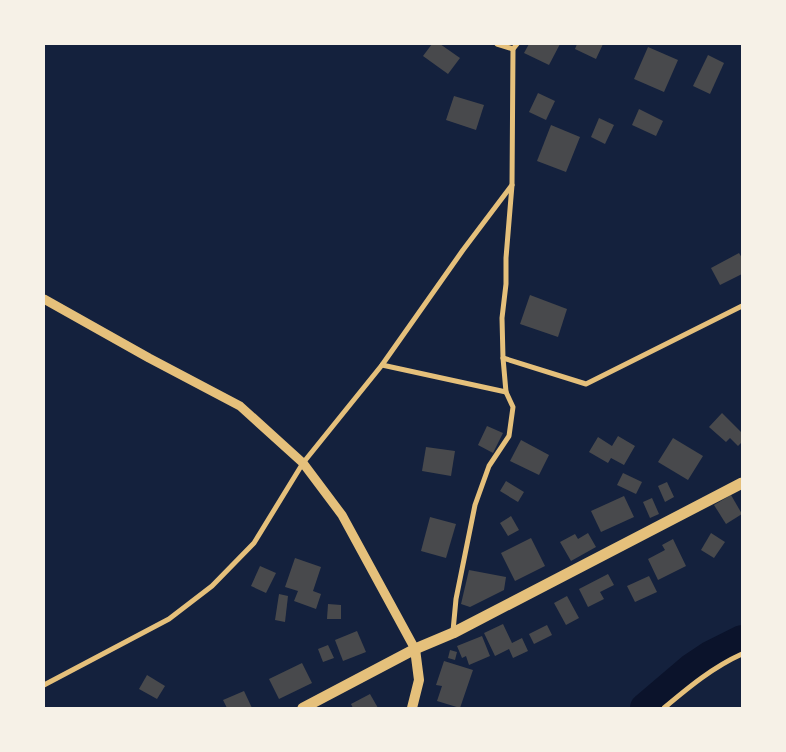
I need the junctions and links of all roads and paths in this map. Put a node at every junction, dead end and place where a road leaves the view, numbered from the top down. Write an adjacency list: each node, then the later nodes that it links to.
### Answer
1 (497, 44): 3 (street)
2 (517, 44): 3 (street)
3 (513, 49): 4 (street)
4 (512, 185): 7 (street); 8 (street)
5 (44, 299): 10 (street)
6 (742, 306): 7 (street)
7 (503, 358): 9 (street)
8 (382, 365): 9 (street); 10 (street)
9 (506, 392): 12 (street)
10 (303, 464): 13 (street); 15 (street)
11 (742, 483): 12 (main road)
12 (453, 633): 13 (main road)
13 (415, 650): 16 (main road); 17 (main road)
14 (742, 654): 18 (street)
15 (44, 685)
16 (303, 708)
17 (412, 708)
18 (664, 708)

